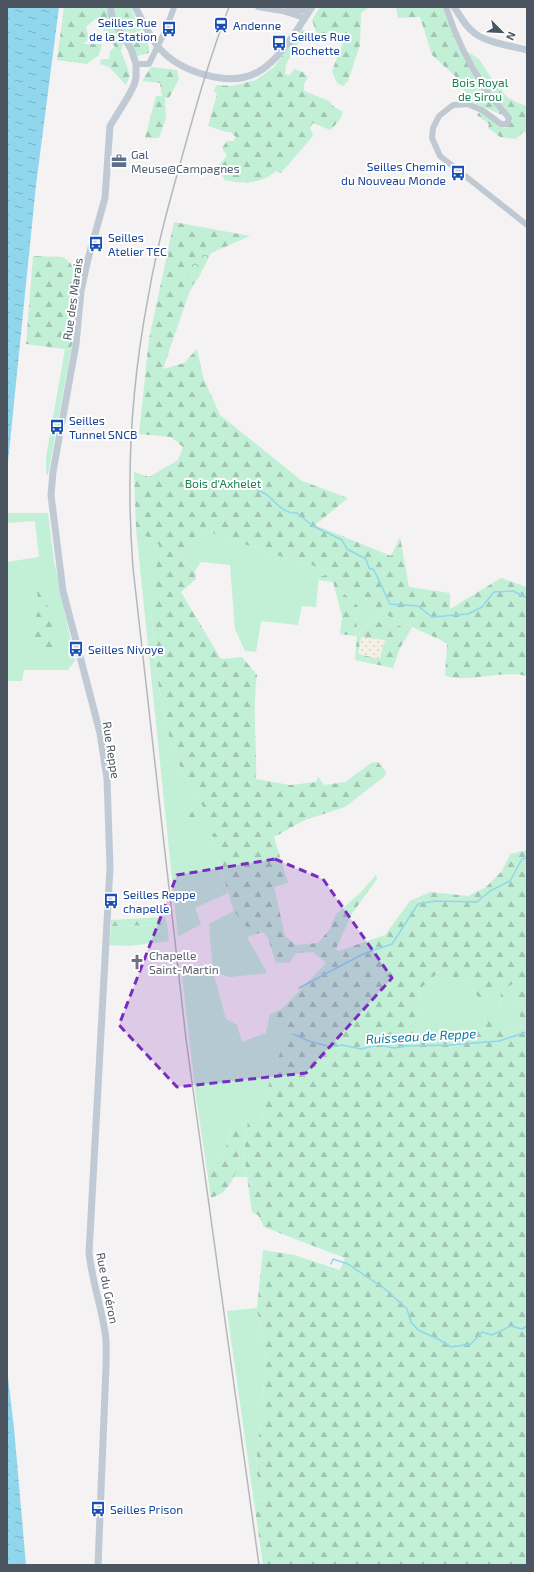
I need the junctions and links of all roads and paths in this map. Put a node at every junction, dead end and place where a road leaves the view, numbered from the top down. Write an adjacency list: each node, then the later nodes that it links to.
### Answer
1 (112, 7): 9 (main road, Rue des Marais)
2 (136, 7): 7 (main road)
3 (174, 7): 9 (street)
4 (258, 7): 7 (street)
5 (446, 7): 10 (street)
6 (454, 7): 8 (main road)
7 (308, 13)
8 (527, 50)
9 (136, 64): 11 (main road, Rue des Marais)
10 (527, 225)
11 (52, 472): 12 (main road, Rue Reppe)
12 (100, 1036): 13 (main road, Rue du Géron)
13 (98, 1565)

